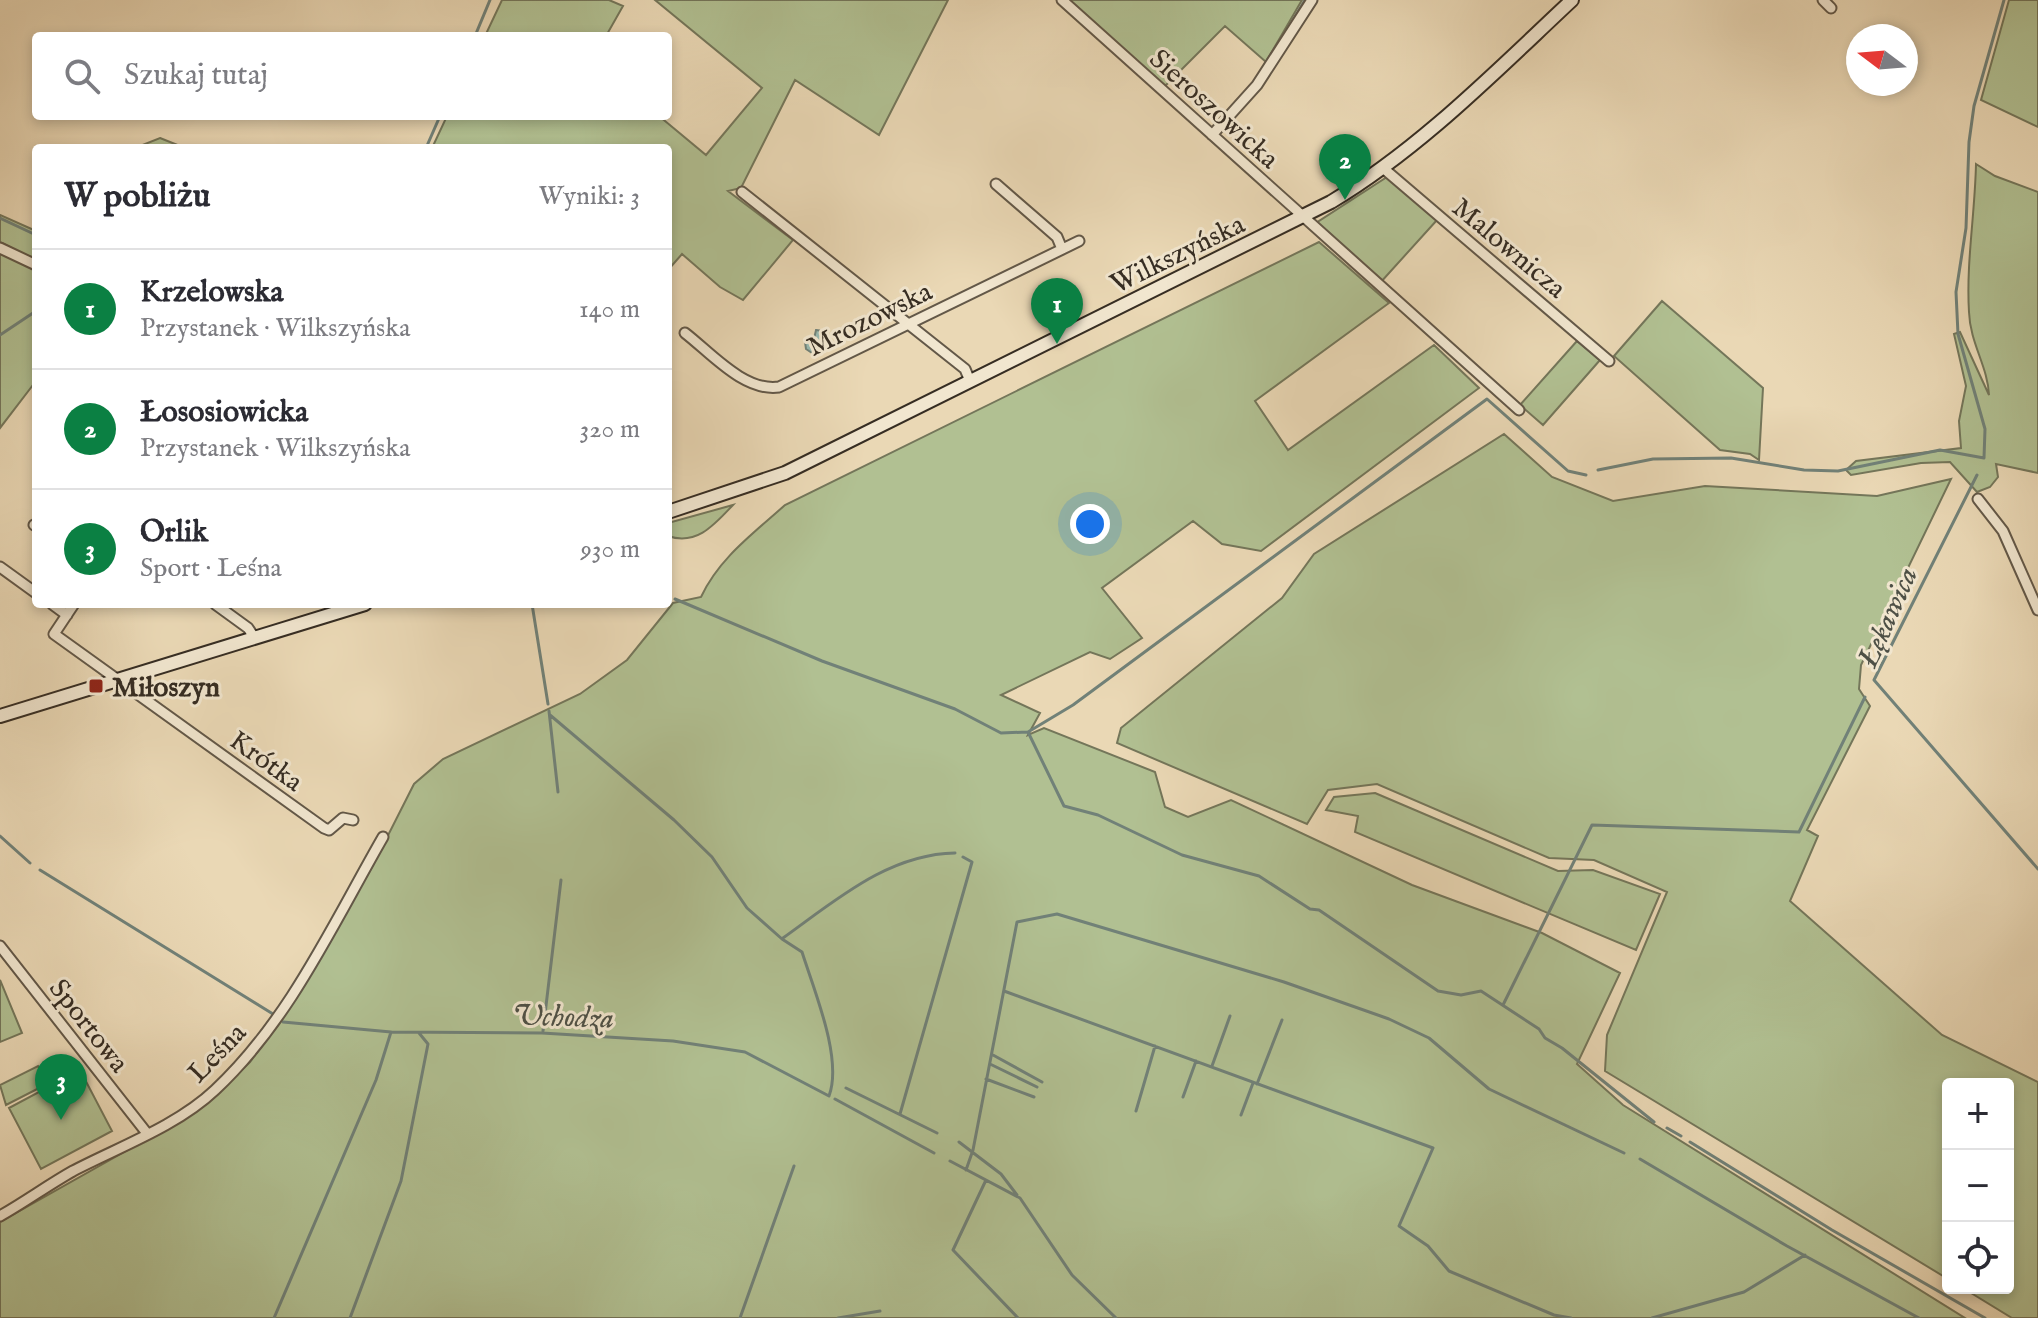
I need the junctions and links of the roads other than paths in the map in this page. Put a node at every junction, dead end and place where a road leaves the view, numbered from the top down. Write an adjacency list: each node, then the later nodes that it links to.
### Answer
1 (1062, 0): 6 (street, Sieroszowicka)
2 (1312, 0): 6 (street)
3 (1572, 0): 7 (street, Wilkszyńska)
4 (1823, 0): 5 (street)
5 (1831, 8)
6 (1212, 135): 10 (street, Sieroszowicka)
7 (1383, 168): 10 (street, Wilkszyńska); 17 (street, Malownicza)
8 (996, 184): 13 (street)
9 (742, 192): 15 (street)
10 (1301, 219): 18 (street, Wilkszyńska); 19 (street, Sieroszowicka)
11 (1079, 241): 13 (street, Mrozowska)
12 (0, 248): 14 (street)
13 (1062, 249): 15 (street, Mrozowska)
14 (32, 263)
15 (906, 324): 16 (street, Mrozowska); 18 (street)
16 (685, 333)
17 (1609, 361)
18 (970, 381): 21 (street, Wilkszyńska)
19 (1519, 410)
20 (1978, 499): 28 (street)
21 (672, 511)
22 (0, 567): 23 (street)
23 (32, 590)
24 (57, 608): 29 (street)
25 (71, 608): 29 (street)
26 (220, 608): 30 (street)
27 (352, 608): 30 (street)
28 (2038, 610)
29 (67, 615): 31 (street)
30 (254, 637): 31 (street)
31 (116, 680): 32 (street); 33 (street, Krótka)
32 (0, 716)
33 (353, 820)
34 (383, 837): 36 (street, Leśna)
35 (0, 946): 36 (street, Sportowa)
36 (146, 1132): 37 (street, Leśna)
37 (0, 1216)

